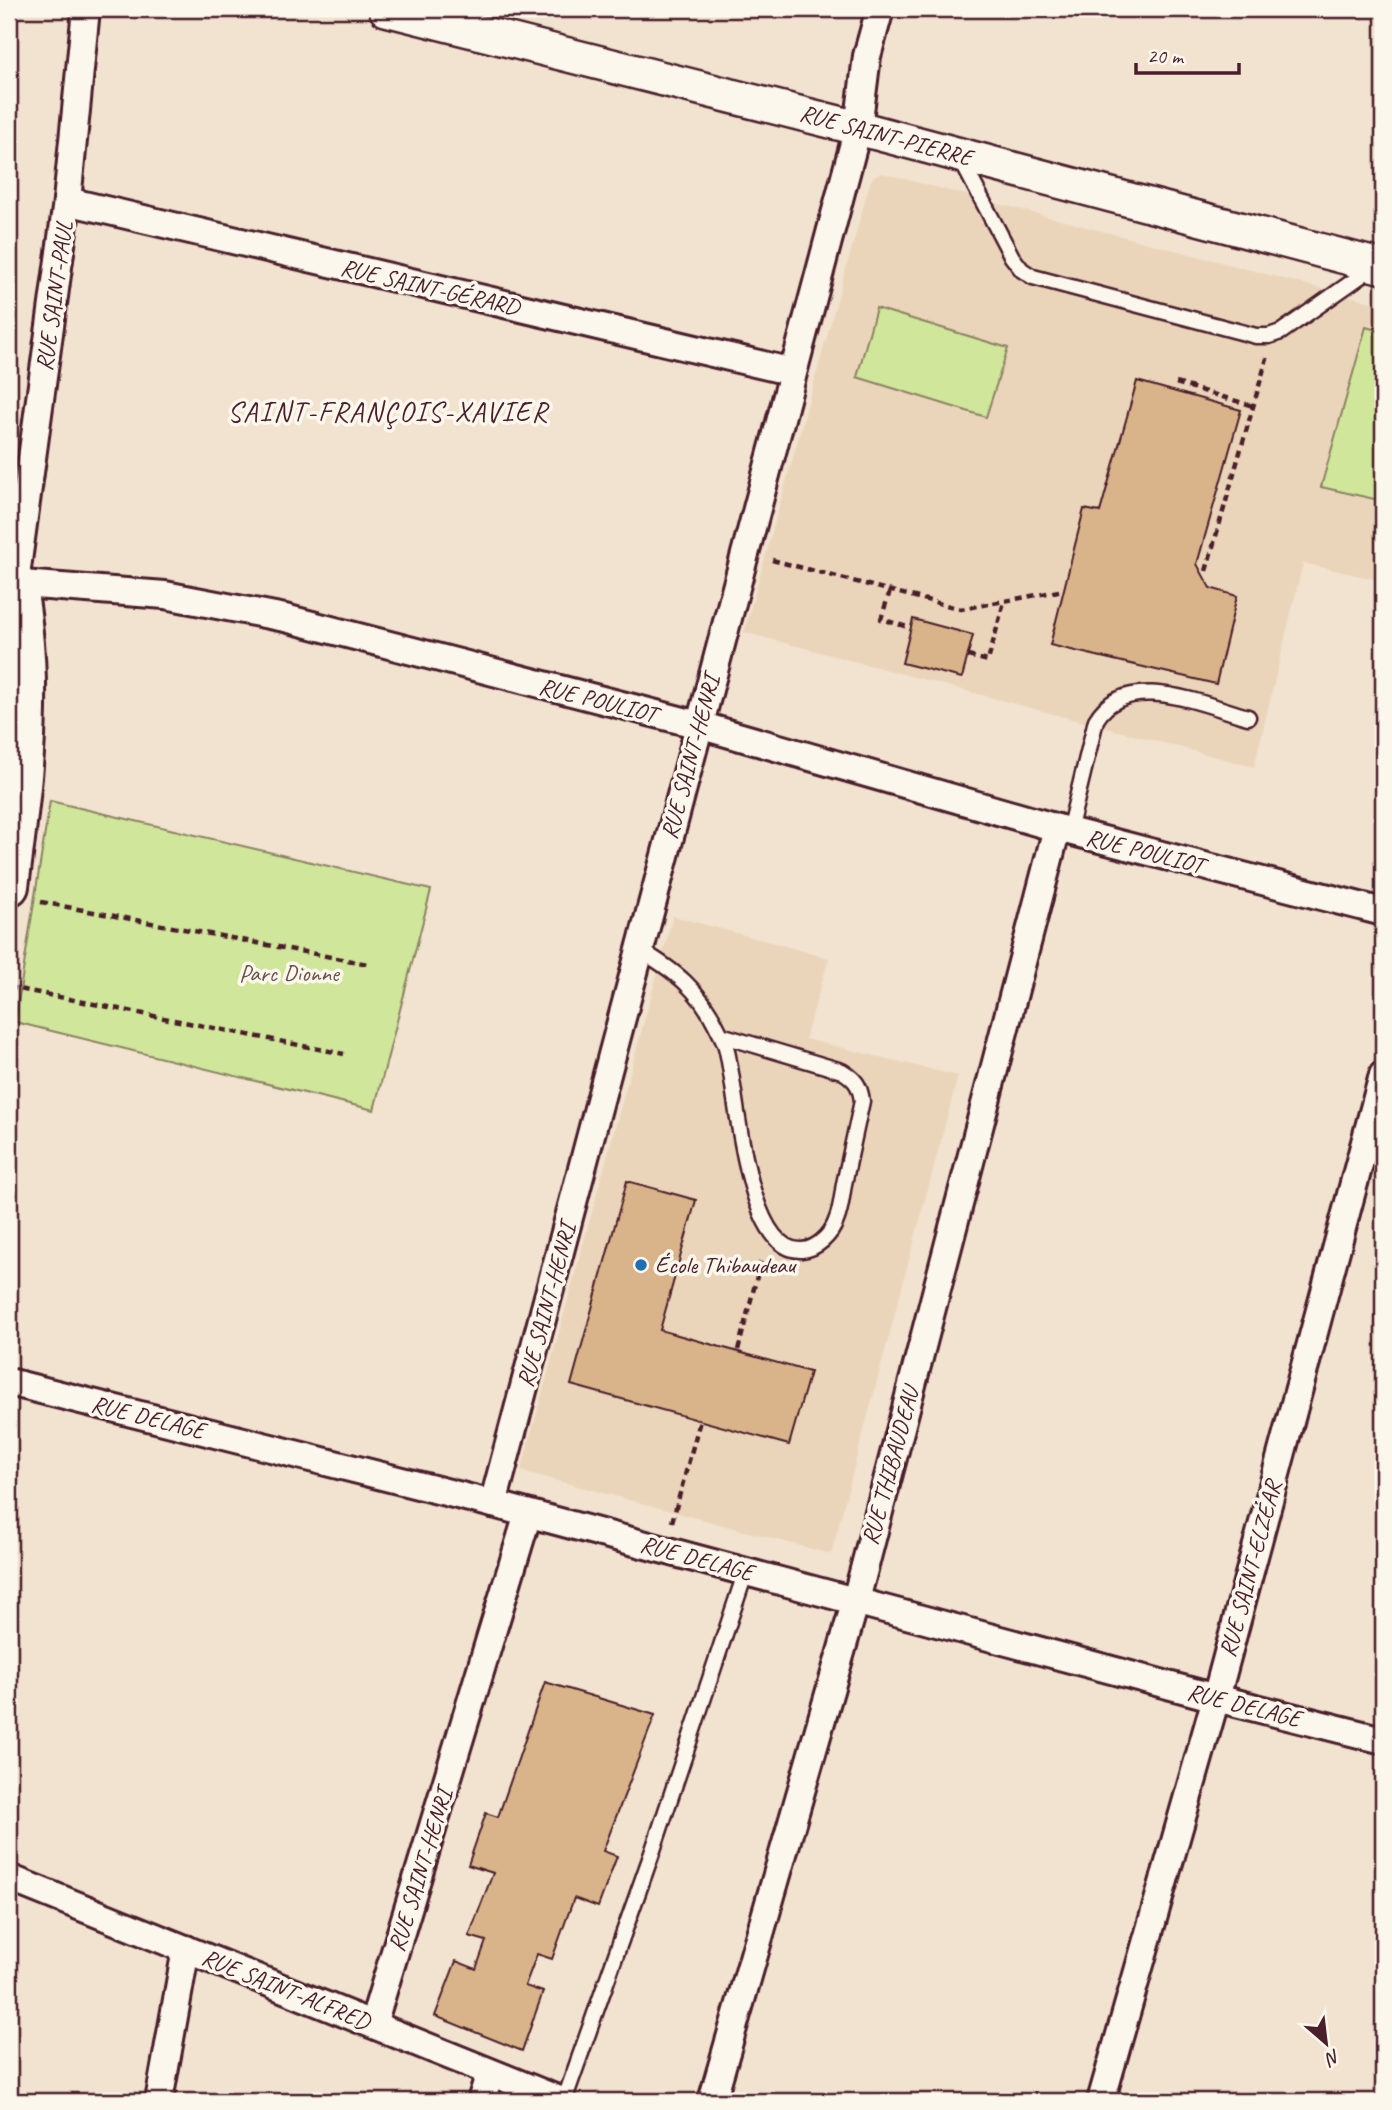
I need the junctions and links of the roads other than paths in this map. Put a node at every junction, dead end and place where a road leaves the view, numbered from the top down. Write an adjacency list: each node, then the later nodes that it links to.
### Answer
1 (86, 9): 6 (street, RUE SAINT-PAUL)
2 (386, 9): 4 (street, RUE SAINT-PIERRE)
3 (880, 9): 4 (street, RUE SAINT-HENRI)
4 (858, 128): 5 (street, RUE SAINT-PIERRE); 8 (street, RUE SAINT-HENRI)
5 (957, 154): 7 (street, RUE SAINT-PIERRE); 7 (lane)
6 (67, 201): 8 (street, RUE SAINT-GÉRARD); 9 (street, RUE SAINT-PAUL)
7 (1379, 266)
8 (793, 372): 11 (street, RUE SAINT-HENRI)
9 (11, 579): 11 (street, RUE POULIOT); 13 (main road)
10 (1248, 717): 12 (lane)
11 (699, 725): 12 (street, RUE POULIOT); 15 (street, RUE SAINT-HENRI)
12 (1063, 830): 14 (street, RUE POULIOT); 22 (street, RUE THIBAUDEAU)
13 (22, 893)
14 (1383, 912)
15 (640, 950): 16 (lane); 19 (street, RUE SAINT-HENRI)
16 (721, 1035): 16 (lane)
17 (1383, 1075): 23 (street, RUE SAINT-ELZÉAR)
18 (9, 1382): 19 (street, RUE DELAGE)
19 (493, 1504): 20 (street, RUE DELAGE)
20 (528, 1514): 21 (street, RUE DELAGE); 27 (street, RUE SAINT-HENRI)
21 (746, 1571): 22 (street, RUE DELAGE); 31 (lane)
22 (856, 1600): 23 (street, RUE DELAGE); 32 (street, RUE THIBAUDEAU)
23 (1216, 1698): 24 (street, RUE DELAGE); 33 (street, RUE SAINT-ELZÉAR)
24 (1383, 1740)
25 (9, 1878): 26 (street, RUE SAINT-ALFRED)
26 (186, 1949): 27 (street, RUE SAINT-ALFRED); 29 (street)
27 (373, 2024): 28 (street, RUE SAINT-ALFRED)
28 (490, 2073): 30 (street); 31 (street, RUE SAINT-ALFRED)
29 (159, 2101)
30 (481, 2101)
31 (563, 2101)
32 (712, 2101)
33 (1101, 2101)

